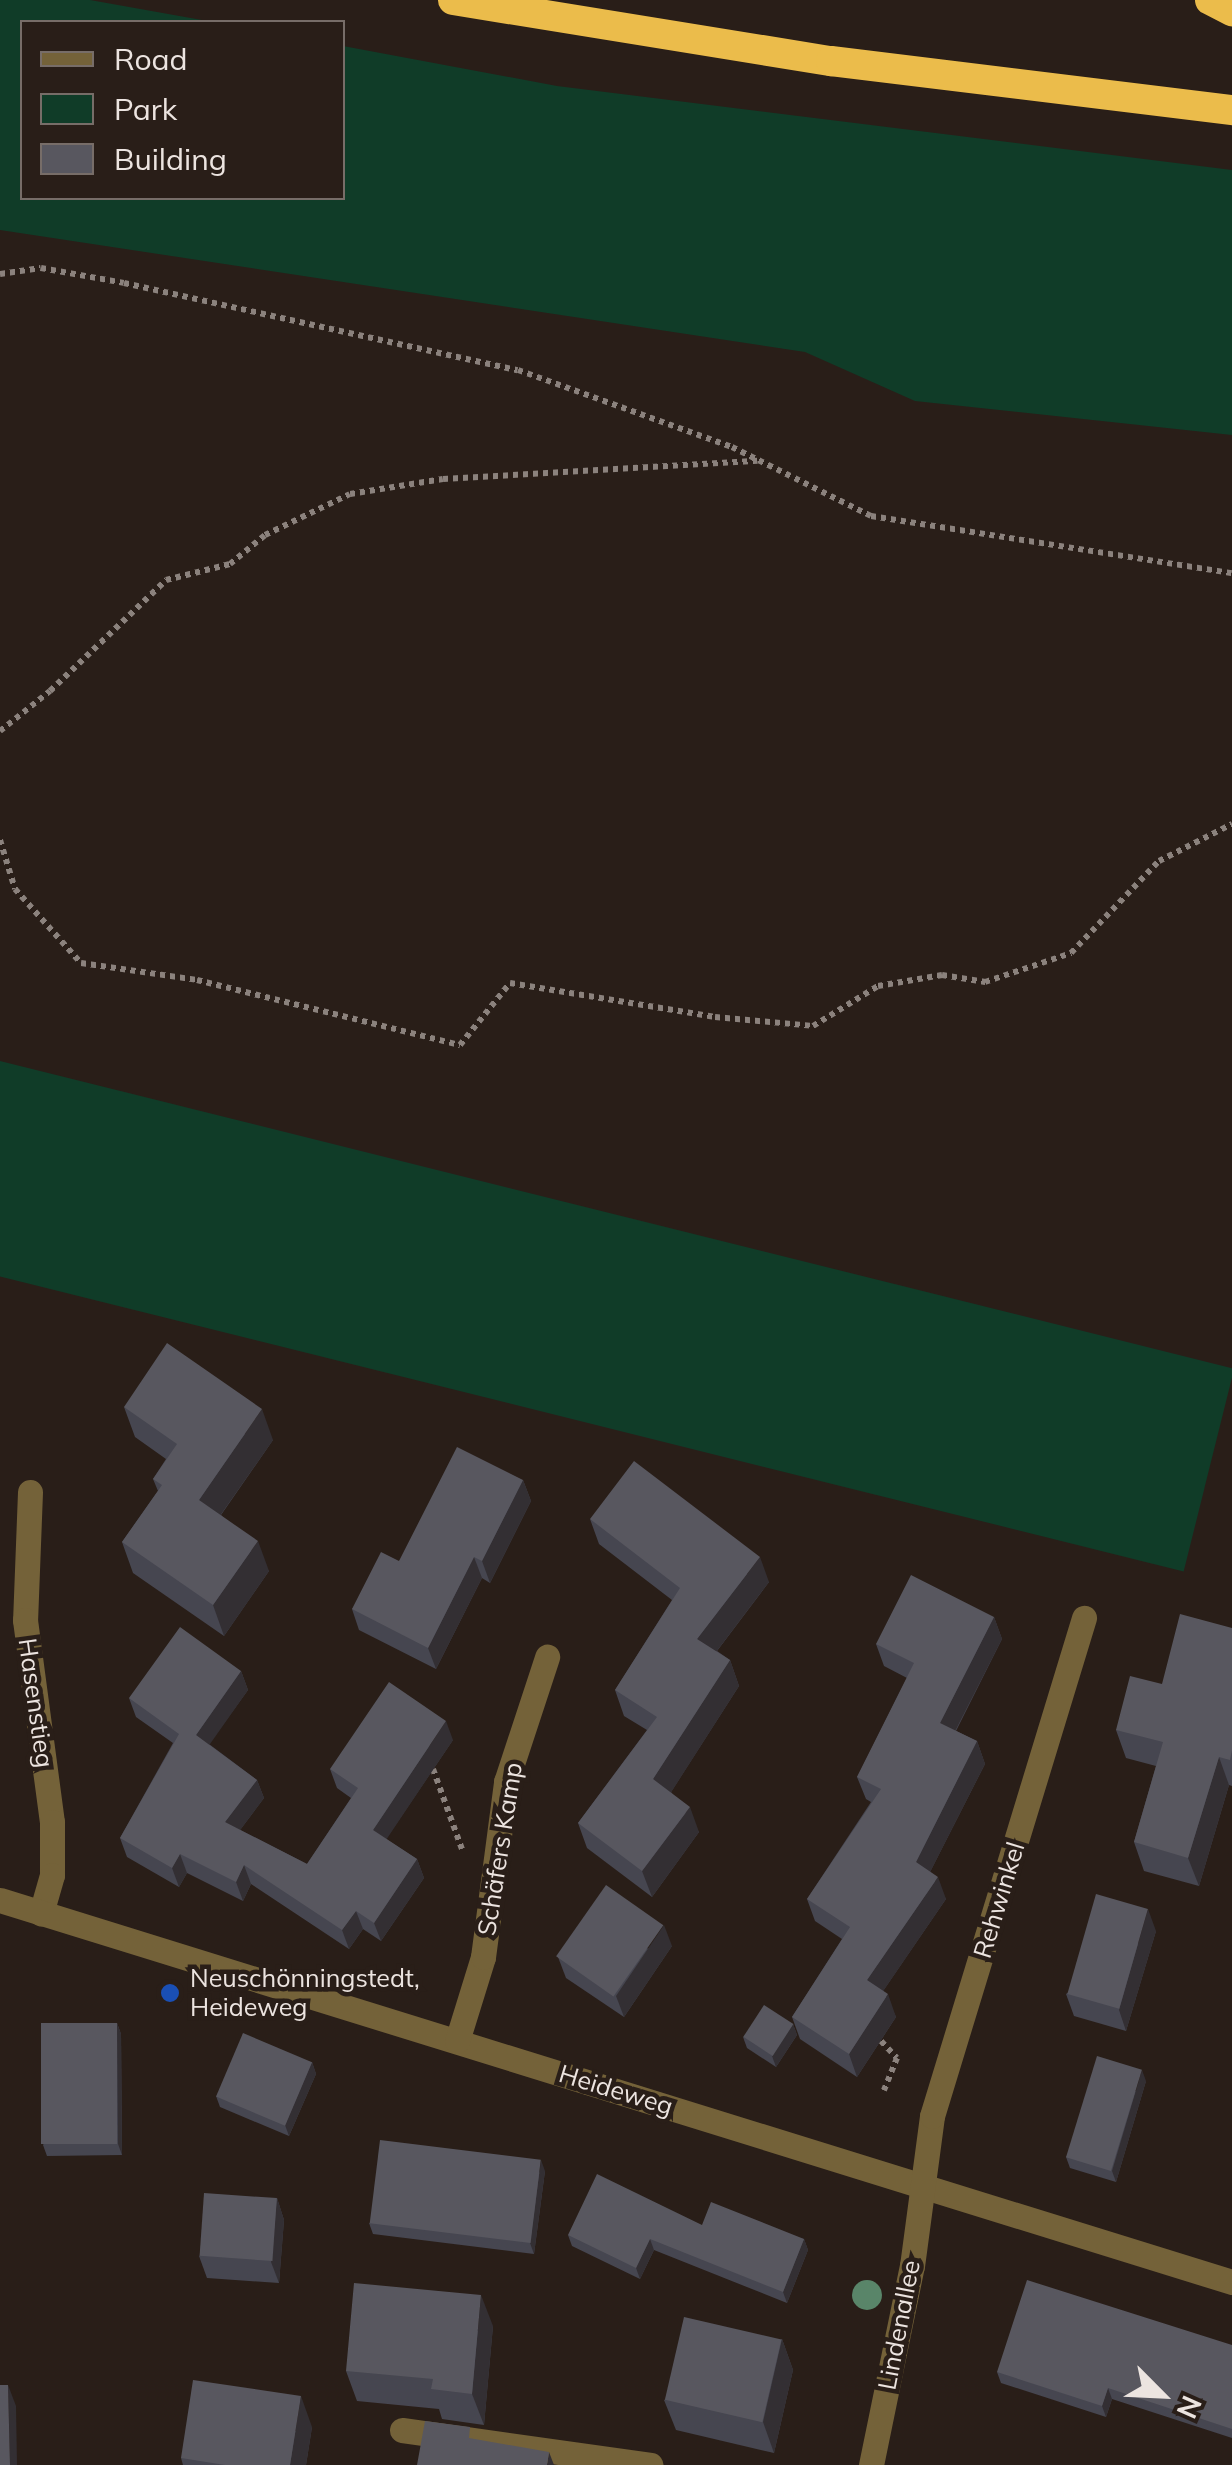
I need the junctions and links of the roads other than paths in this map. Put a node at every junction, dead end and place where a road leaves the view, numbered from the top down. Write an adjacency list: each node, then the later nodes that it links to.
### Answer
1 (453, 0): 4 (highway)
2 (1210, 0): 3 (highway)
3 (1232, 11)
4 (1232, 110)
5 (30, 1492): 9 (street, Hasenstieg)
6 (1084, 1618): 11 (street, Rehwinkel)
7 (547, 1657): 10 (street, Schäfers Kamp)
8 (0, 1900): 9 (street, Heideweg)
9 (41, 1913): 10 (street, Heideweg)
10 (457, 2041): 11 (street, Heideweg)
11 (921, 2183): 12 (street, Heideweg); 15 (street, Lindenallee)
12 (1232, 2282)
13 (402, 2430): 14 (street)
14 (652, 2465)
15 (871, 2465)

